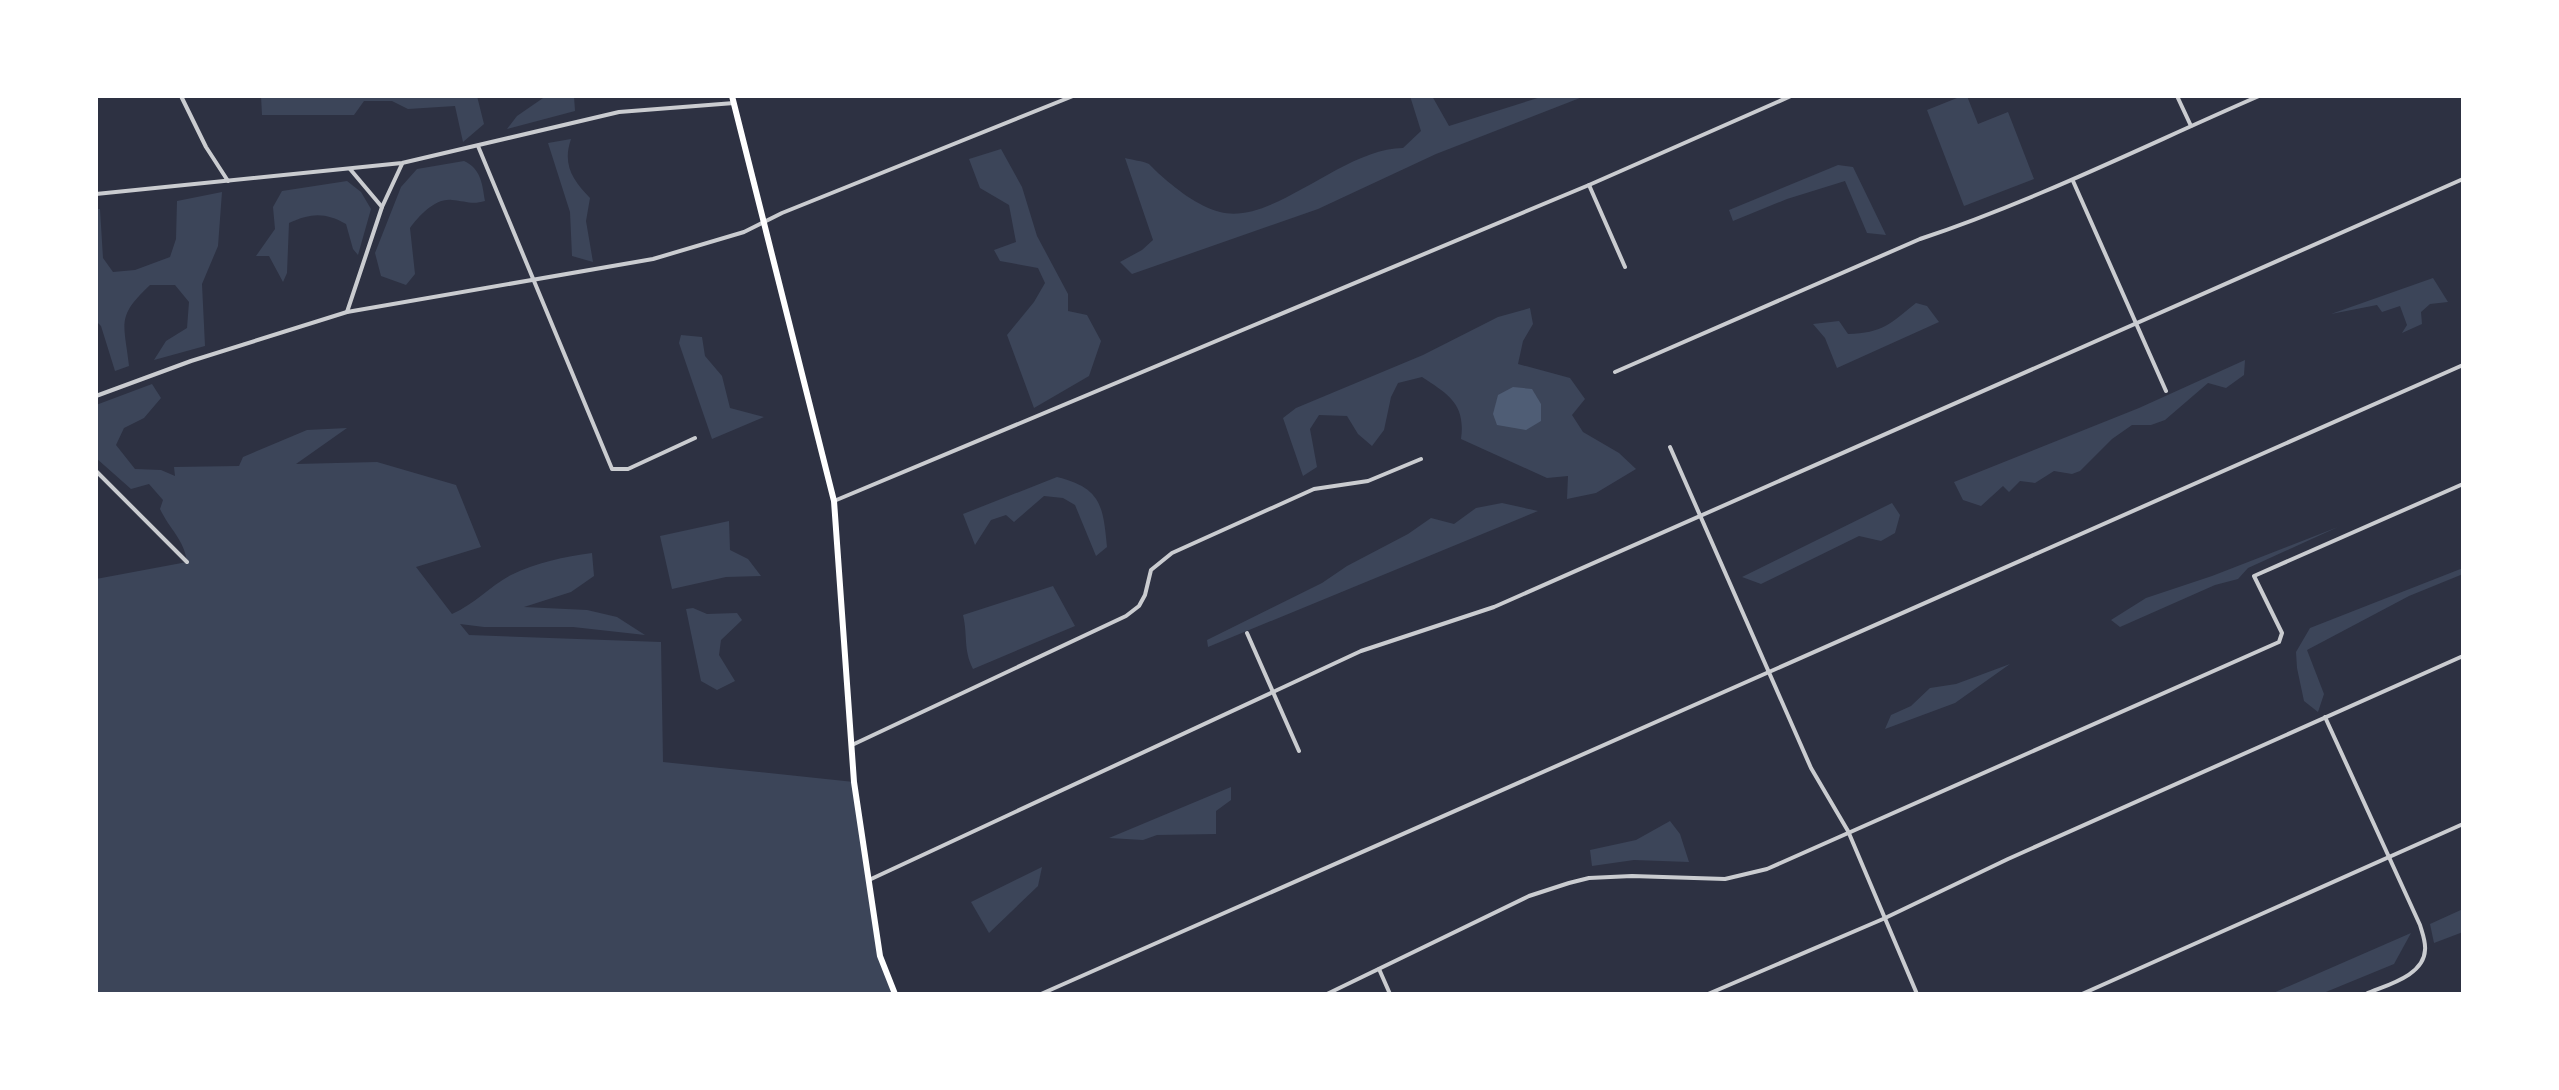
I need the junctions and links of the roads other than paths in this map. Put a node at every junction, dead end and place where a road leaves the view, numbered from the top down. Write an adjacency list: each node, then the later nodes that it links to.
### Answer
1 (181, 96): 12 (street)
2 (1073, 96): 17 (street)
3 (1791, 96): 14 (street)
4 (2177, 96): 7 (street)
5 (2259, 96): 7 (street)
6 (733, 100): 8 (street); 17 (main road)
7 (2191, 126): 13 (street)
8 (478, 146): 9 (street); 19 (street)
9 (402, 163): 10 (street); 16 (street)
10 (350, 168): 12 (street); 16 (street)
11 (2463, 179): 21 (street)
12 (228, 181): 15 (street)
13 (2073, 181): 21 (street); 23 (street)
14 (1589, 185): 18 (street); 31 (street)
15 (96, 194)
16 (382, 207): 20 (street)
17 (765, 222): 19 (street); 31 (main road)
18 (1625, 267)
19 (532, 278): 20 (street); 26 (street)
20 (347, 312): 25 (street)
21 (2135, 323): 24 (street); 32 (street)
22 (2463, 365): 36 (street)
23 (1615, 372)
24 (2166, 391)
25 (96, 396)
26 (695, 438)
27 (1670, 447): 32 (street)
28 (1421, 459): 39 (street)
29 (96, 471): 33 (street)
30 (2463, 484): 42 (street)
31 (834, 501): 39 (main road)
32 (1700, 516): 36 (street); 37 (street)
33 (187, 562)
34 (1247, 633): 37 (street)
35 (2463, 656): 38 (street)
36 (1769, 672): 42 (street); 48 (street)
37 (1273, 691): 40 (street); 44 (street)
38 (2325, 717): 43 (street); 45 (street)
39 (850, 746): 44 (main road)
40 (1299, 751)
41 (2463, 824): 43 (street)
42 (1848, 831): 45 (street); 46 (street)
43 (2388, 858): 53 (street); 54 (street)
44 (868, 881): 47 (main road)
45 (1883, 919): 51 (street); 52 (street)
46 (1379, 969): 49 (street); 50 (street)
47 (895, 994)
48 (1041, 994)
49 (1327, 994)
50 (1390, 994)
51 (1708, 994)
52 (1917, 994)
53 (2082, 994)
54 (2366, 994)

